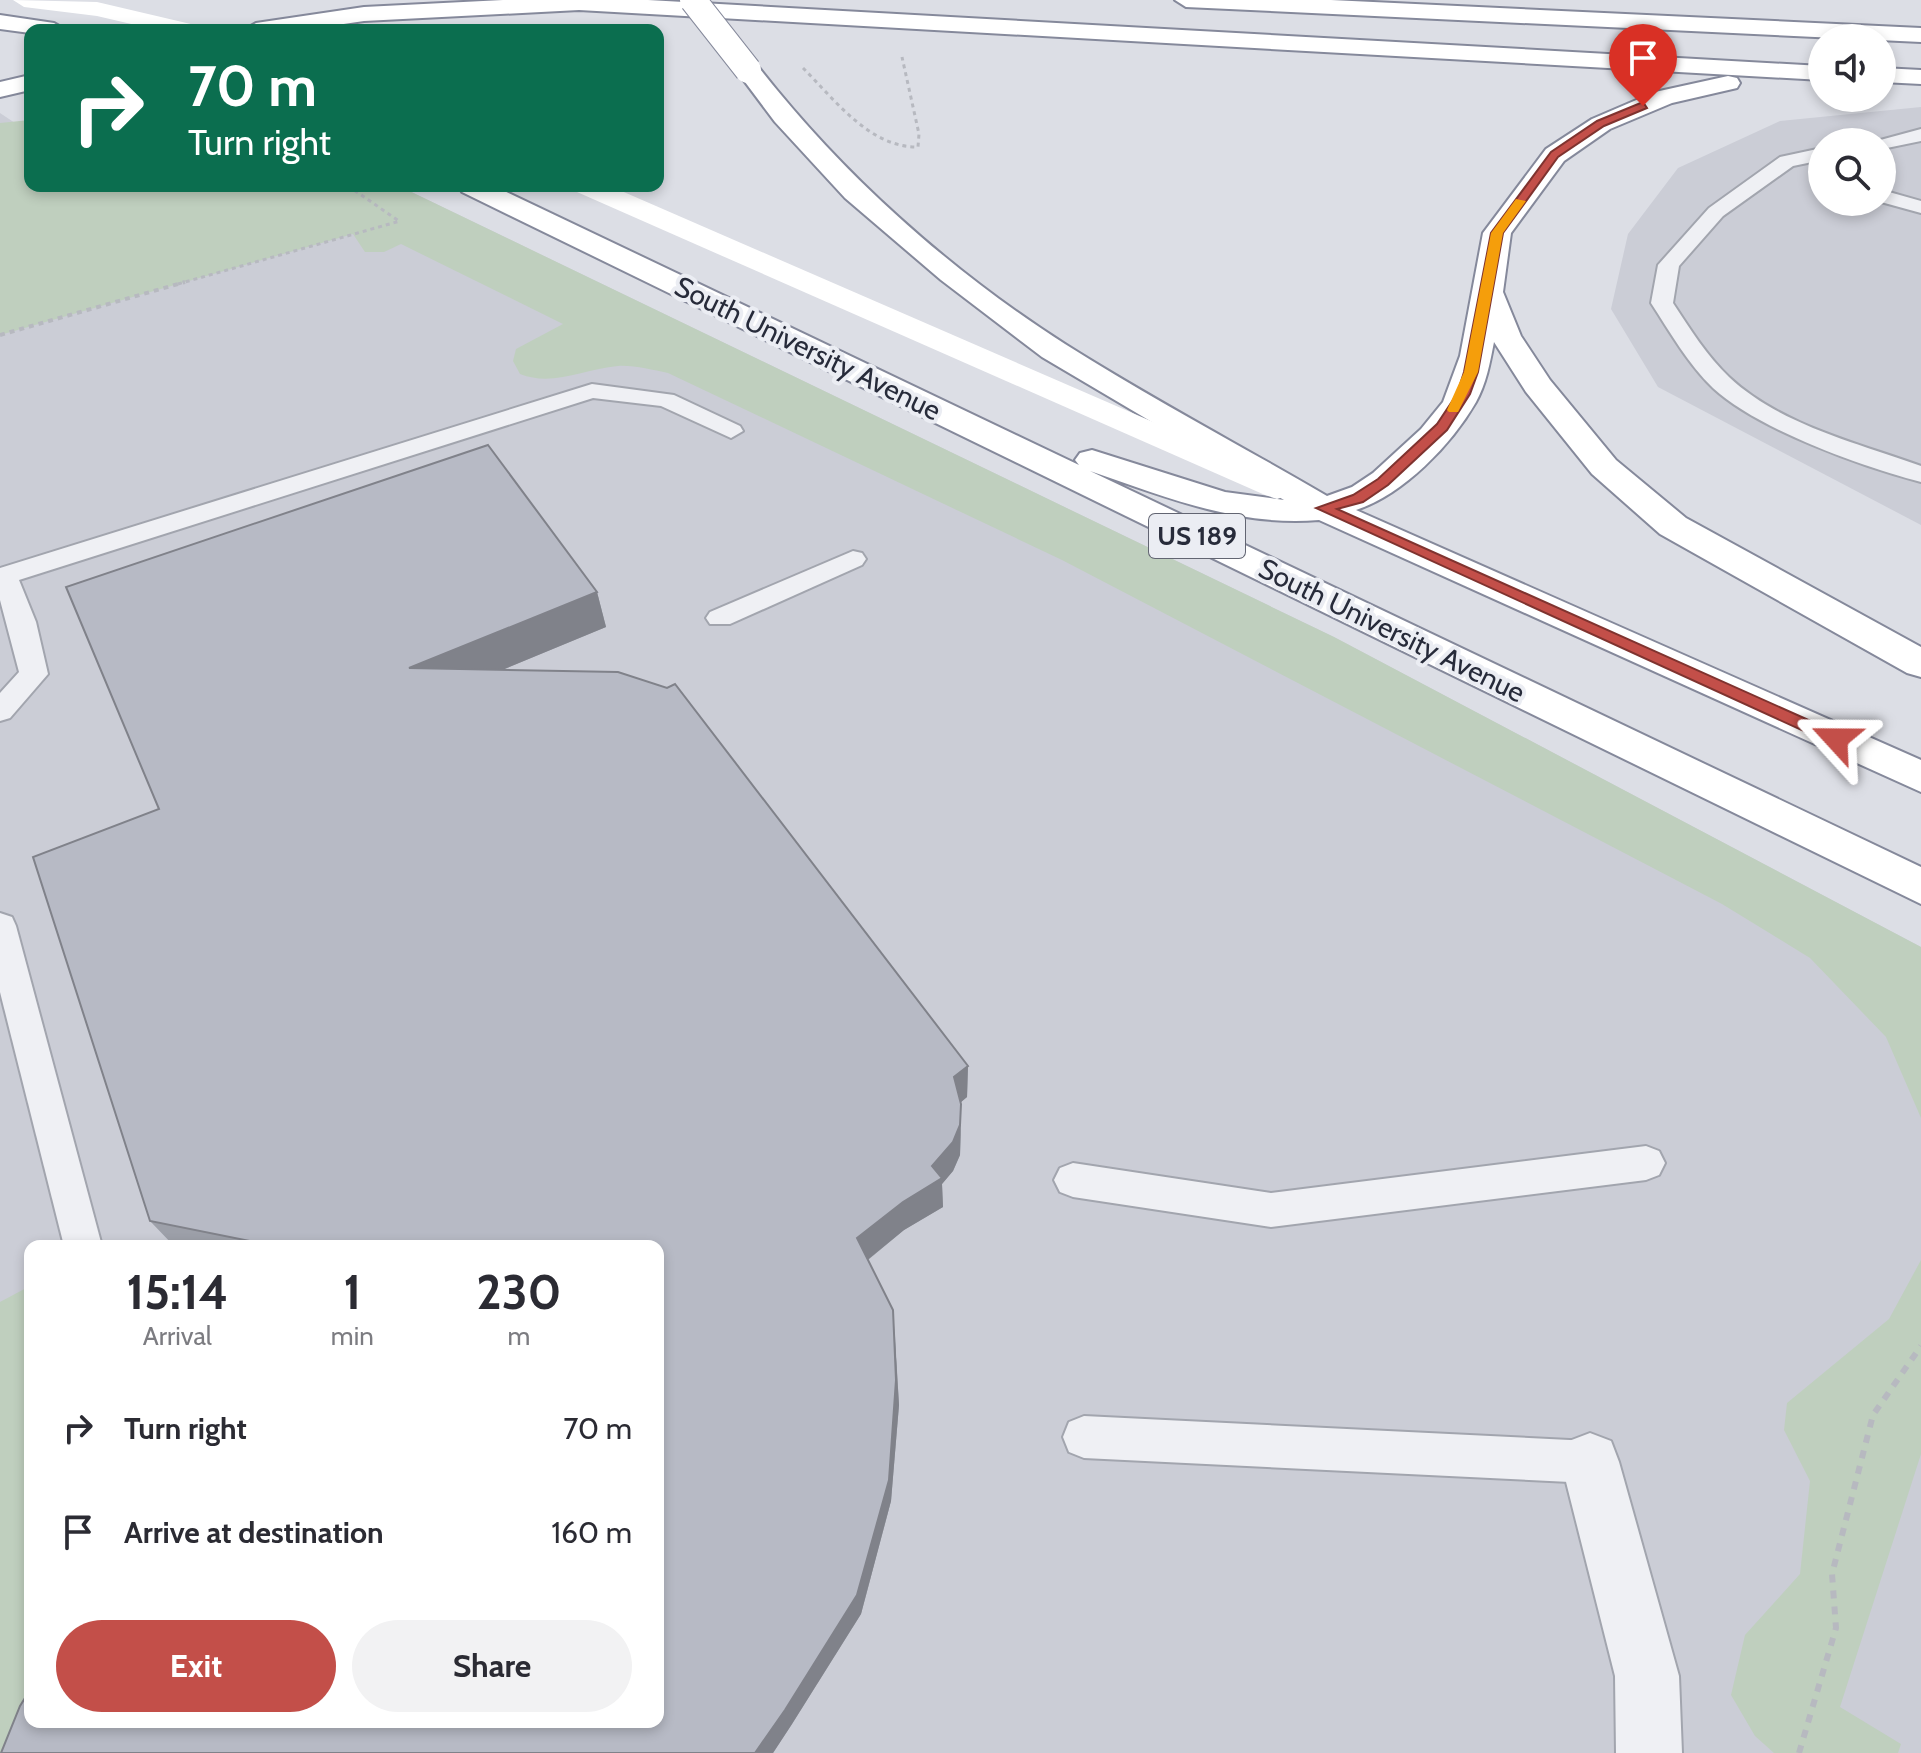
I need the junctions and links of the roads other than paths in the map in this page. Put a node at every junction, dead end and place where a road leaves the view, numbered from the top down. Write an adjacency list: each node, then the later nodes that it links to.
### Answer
1 (24, 0): 5 (main road)
2 (693, 0): 28 (main road, bridge)
3 (1186, 0): 8 (main road)
4 (0, 22): 7 (main road)
5 (161, 24)
6 (296, 24): 9 (main road)
7 (24, 26)
8 (1921, 35)
9 (1808, 72)
10 (1808, 74): 24 (main road)
11 (1896, 76): 12 (main road)
12 (1921, 77)
13 (24, 84): 14 (main road)
14 (0, 90)
15 (1921, 135): 16 (lane)
16 (1896, 140)
17 (1808, 157): 18 (lane)
18 (1787, 161): 19 (lane); 27 (lane)
19 (1808, 170)
20 (484, 192): 25 (main road, South University Avenue / US 189)
21 (601, 192): 28 (main road, South University Avenue)
22 (1896, 200): 23 (lane)
23 (1921, 207)
24 (1488, 292): 28 (main road); 32 (main road)
25 (930, 407): 28 (main road); 35 (main road, South University Avenue / US 189)
26 (731, 431): 30 (lane)
27 (1921, 474)
28 (1323, 508): 34 (main road, South University Avenue)
29 (853, 559): 31 (lane)
30 (2, 577): 33 (lane)
31 (720, 618)
32 (1921, 664)
33 (0, 711)
34 (1921, 777)
35 (1921, 887)
36 (0, 926): 39 (lane)
37 (1646, 1163): 38 (lane)
38 (1073, 1180)
39 (81, 1240)
40 (1084, 1437): 41 (lane)
41 (1590, 1462): 42 (street)
42 (1649, 1753)

